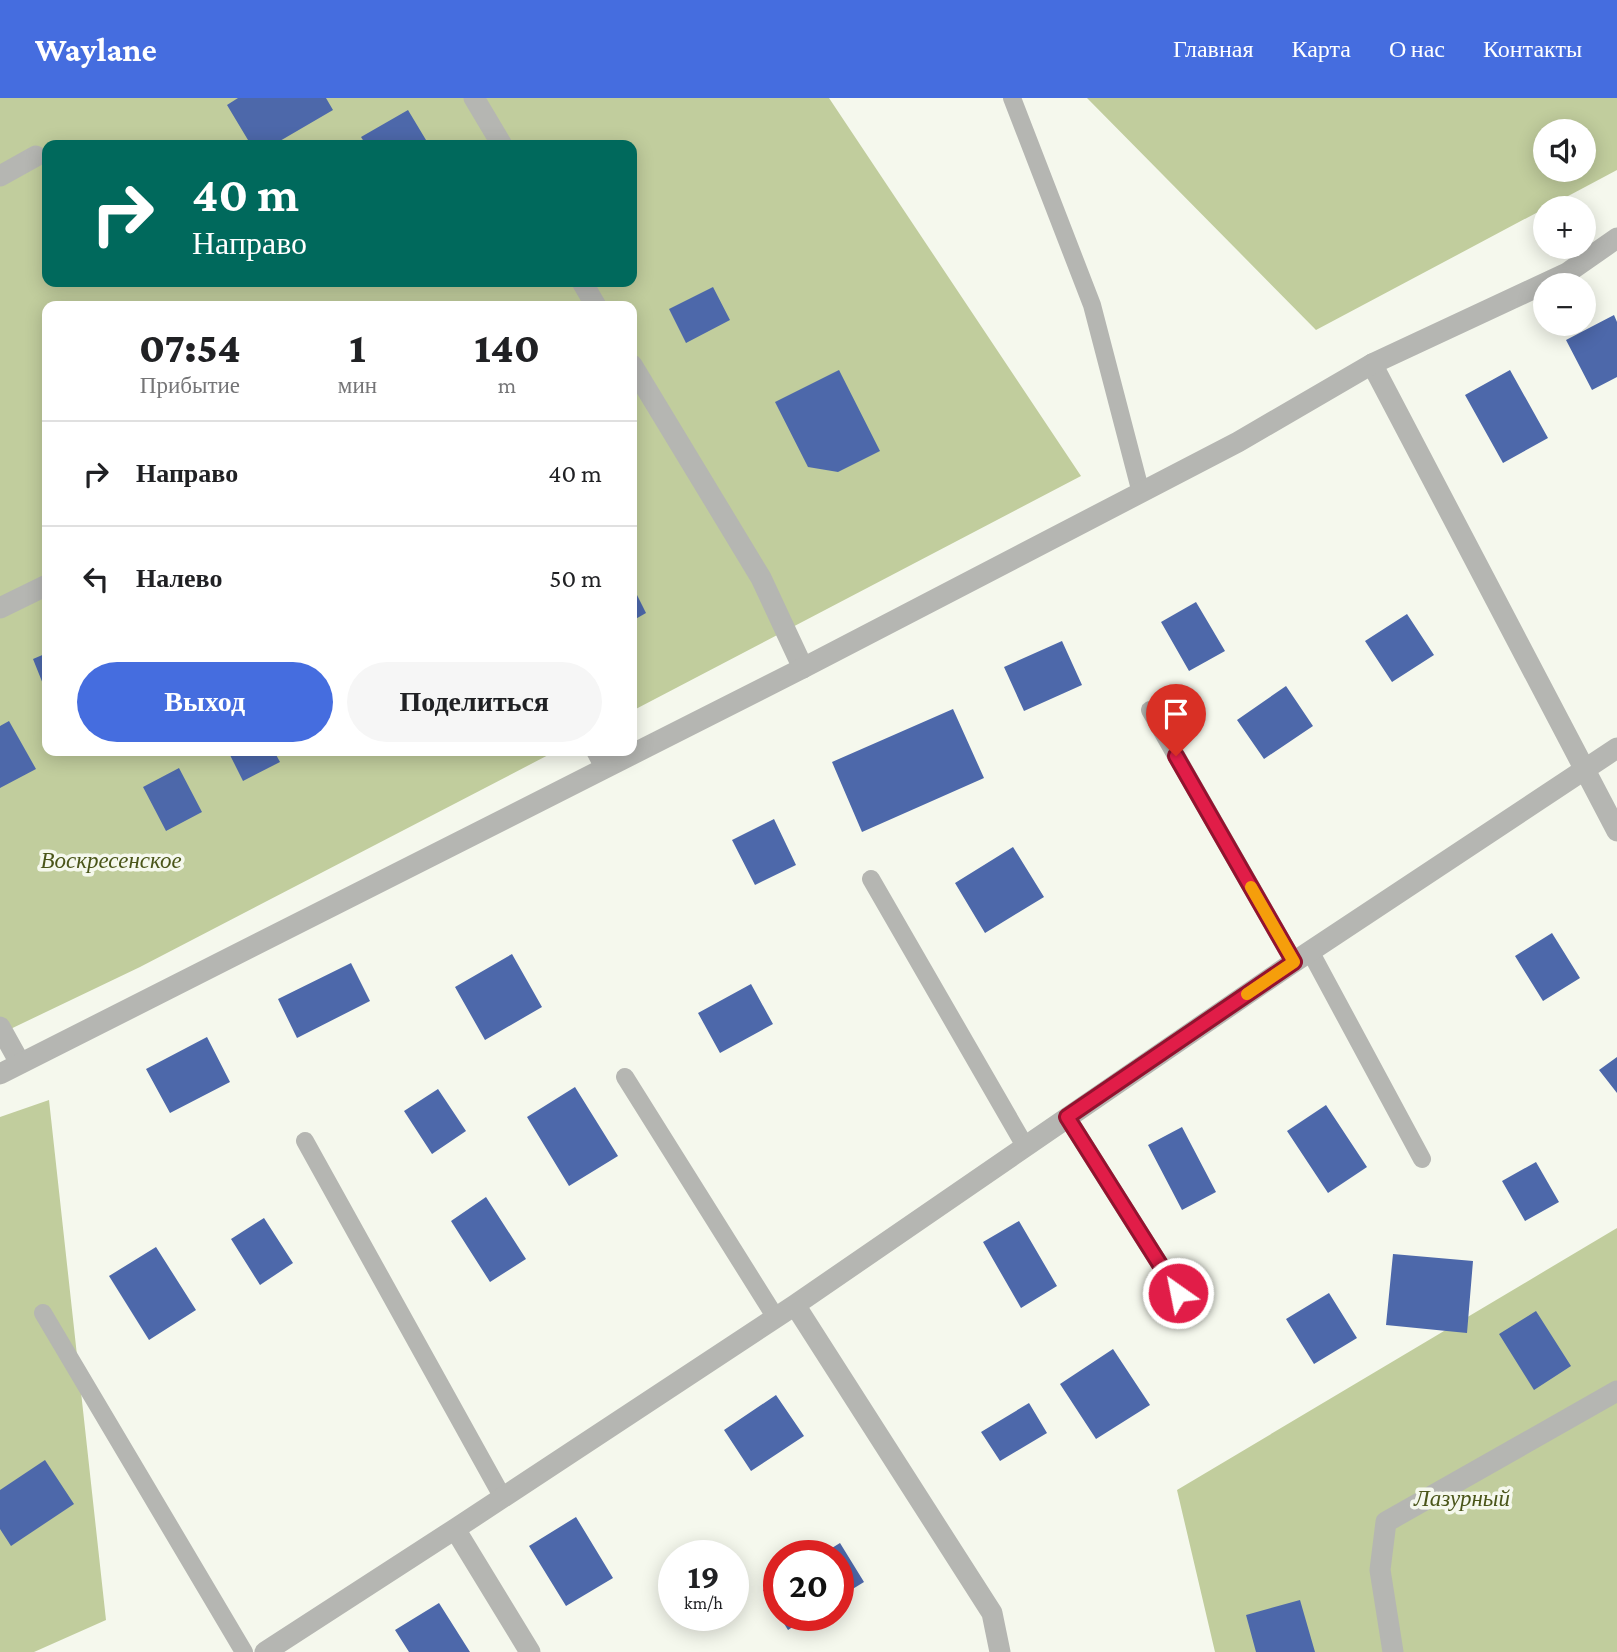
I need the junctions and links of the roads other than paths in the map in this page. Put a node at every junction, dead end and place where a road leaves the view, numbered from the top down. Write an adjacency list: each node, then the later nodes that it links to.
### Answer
1 (474, 98): 3 (street)
2 (1013, 98): 9 (lane)
3 (499, 140)
4 (36, 156): 5 (street)
5 (0, 176)
6 (1617, 239): 7 (street)
7 (1372, 364): 9 (street); 17 (street)
8 (637, 373): 12 (street)
9 (1140, 493): 12 (street)
10 (42, 587): 11 (street)
11 (0, 608)
12 (803, 668): 14 (street)
13 (1150, 710): 20 (lane)
14 (637, 743)
15 (1617, 748): 17 (street)
16 (599, 760): 22 (street)
17 (1586, 769): 18 (street); 20 (street)
18 (1617, 831)
19 (872, 879): 27 (lane)
20 (1302, 957): 25 (street); 28 (lane)
21 (0, 1027): 22 (street)
22 (20, 1063): 23 (street)
23 (0, 1073)
24 (625, 1077): 32 (lane)
25 (1067, 1117): 27 (street); 29 (lane)
26 (305, 1141): 34 (lane)
27 (1025, 1146): 30 (street)
28 (1422, 1159)
29 (1178, 1293)
30 (795, 1305): 32 (street); 39 (street)
31 (43, 1312): 36 (lane)
32 (776, 1318): 34 (street)
33 (1617, 1391): 40 (street)
34 (503, 1498): 35 (street)
35 (455, 1530): 37 (street); 38 (street)
36 (244, 1652)
37 (265, 1652)
38 (530, 1652)
39 (1000, 1652)
40 (1394, 1652)

